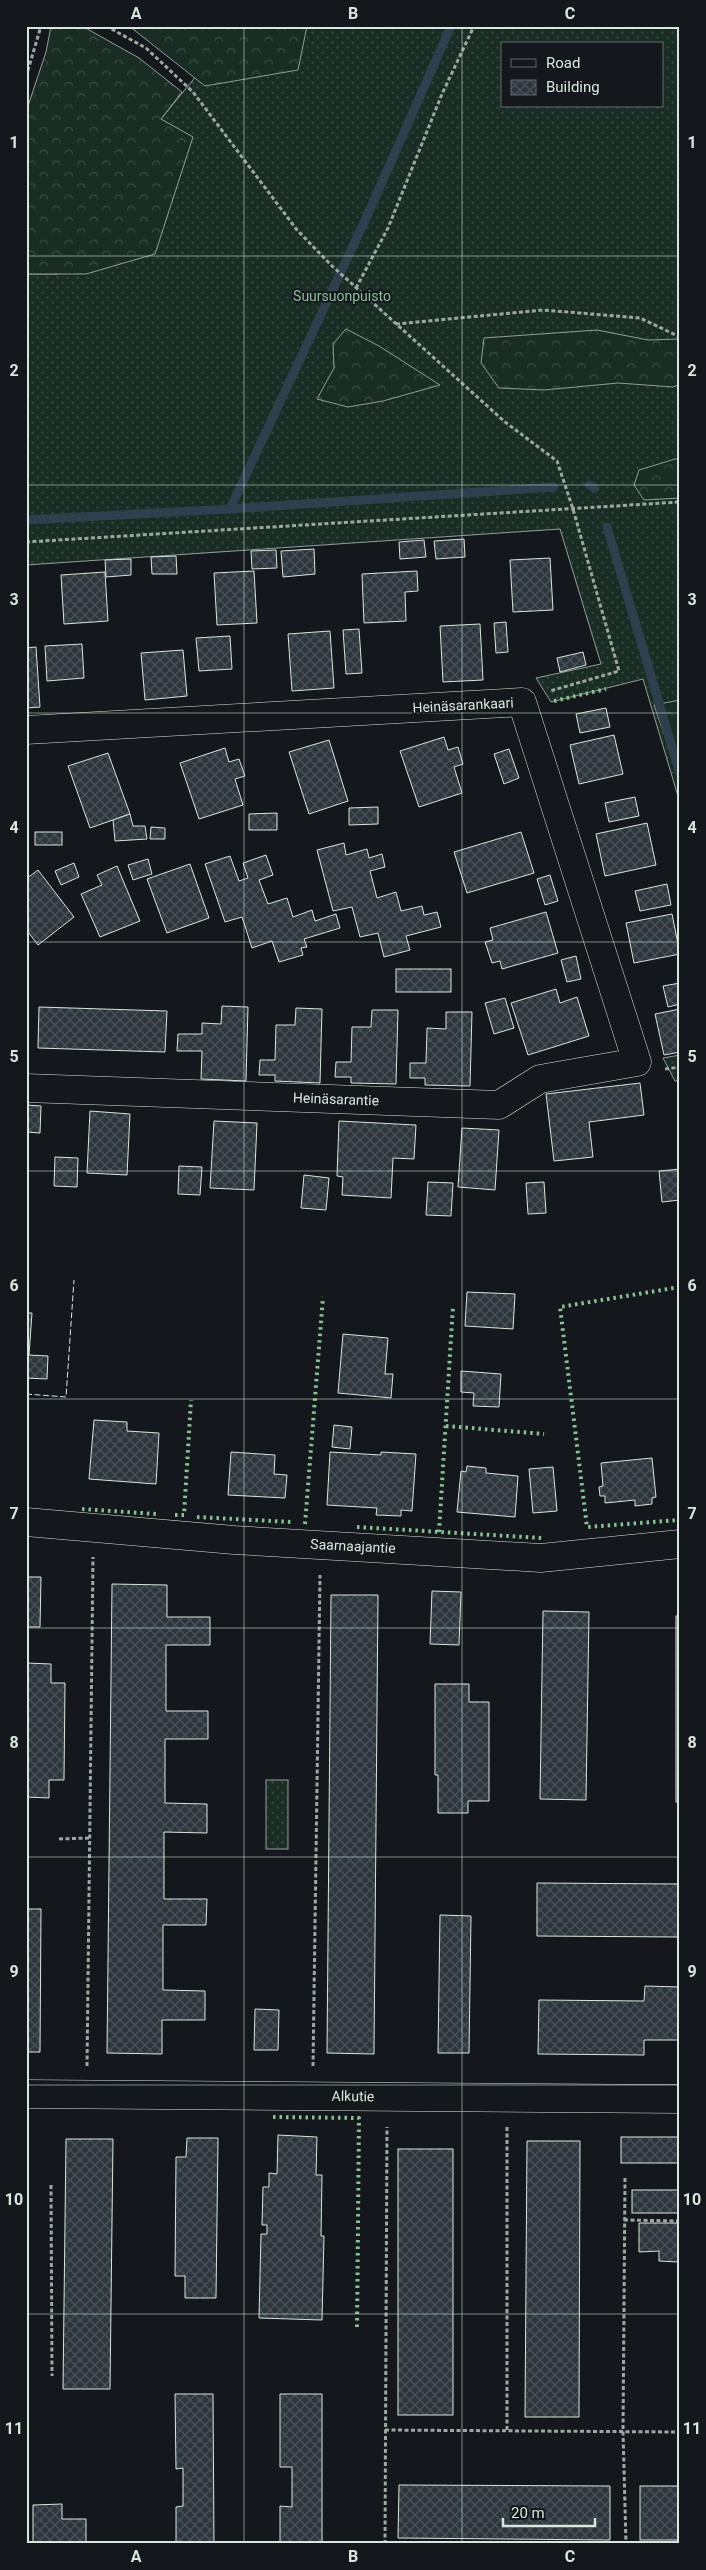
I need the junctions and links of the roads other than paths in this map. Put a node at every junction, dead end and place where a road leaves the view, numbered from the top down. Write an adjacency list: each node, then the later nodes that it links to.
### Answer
1 (26, 730): 2 (street, Heinäsarankaari)
2 (649, 1066): 3 (street, Heinäsarantie)
3 (26, 1088)
4 (26, 1522): 5 (street, Saarnaajantie)
5 (680, 1544)
6 (26, 2094): 7 (street, Alkutie)
7 (680, 2098)

